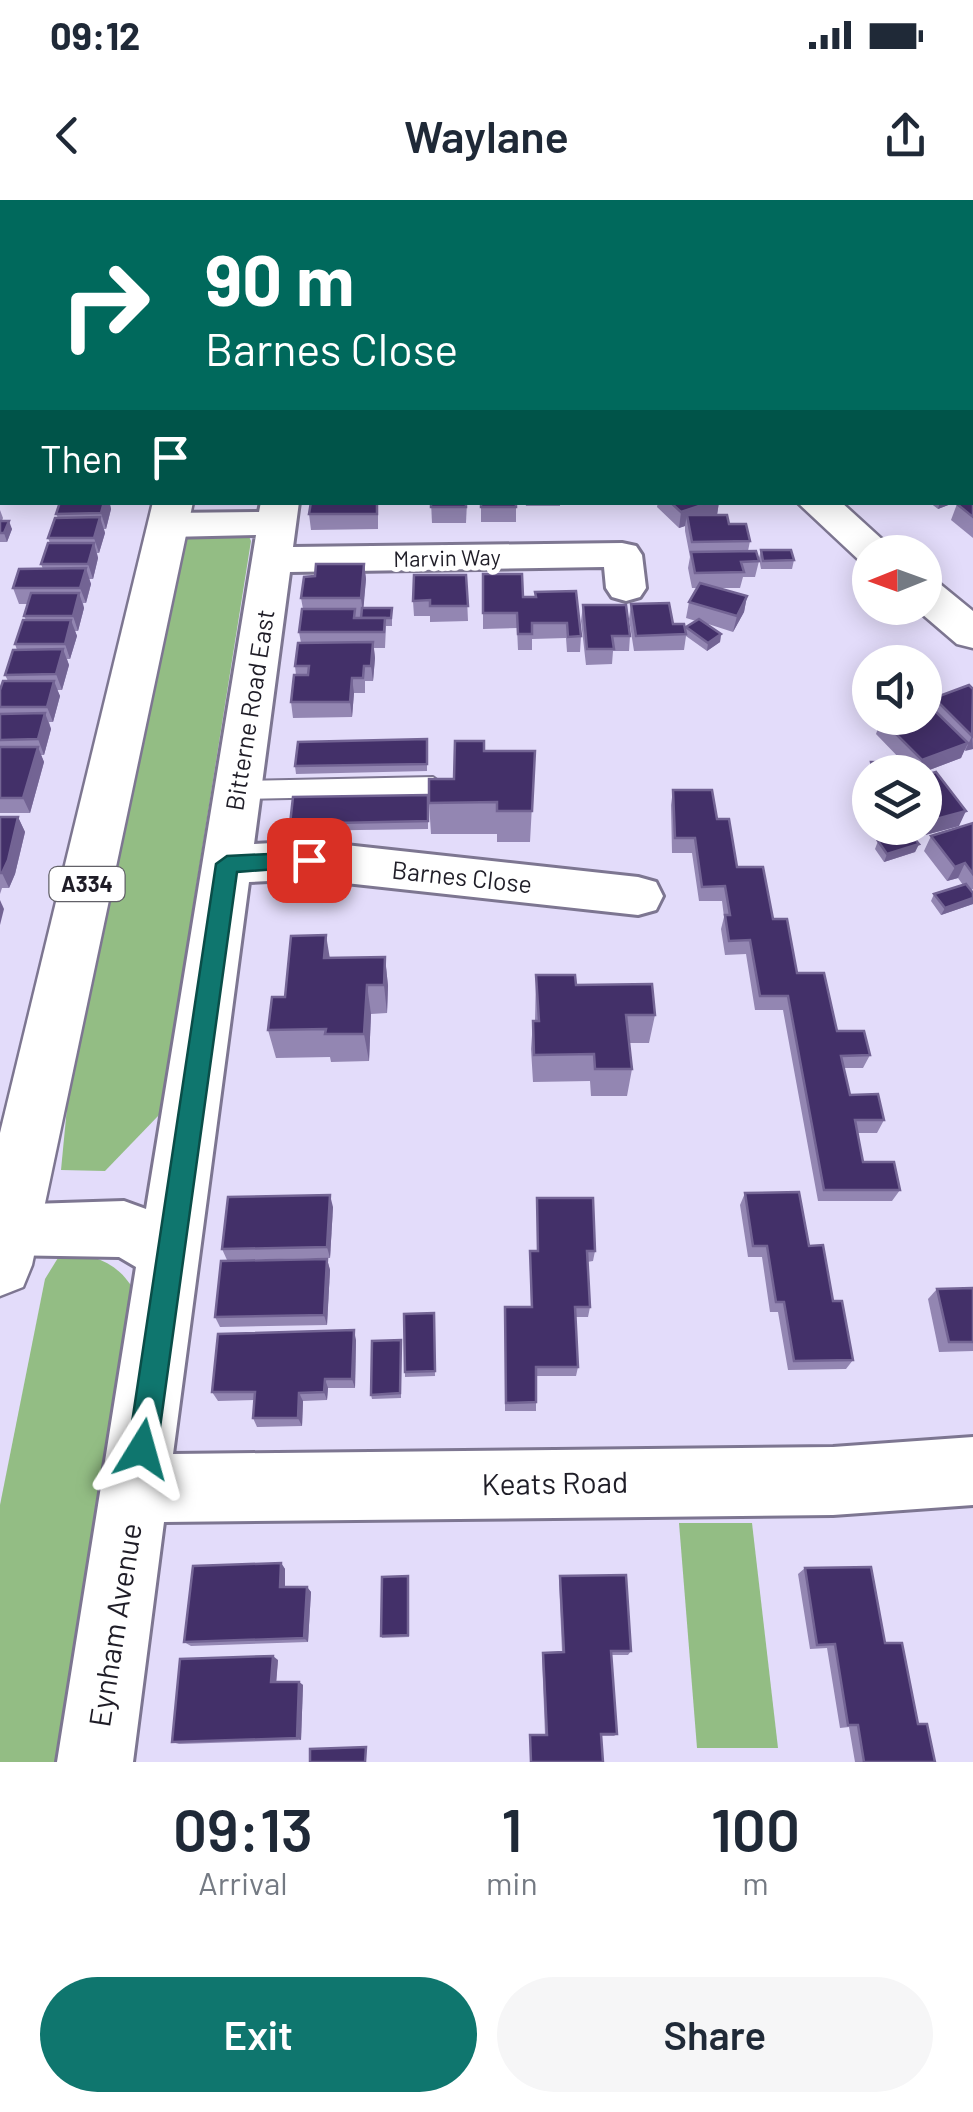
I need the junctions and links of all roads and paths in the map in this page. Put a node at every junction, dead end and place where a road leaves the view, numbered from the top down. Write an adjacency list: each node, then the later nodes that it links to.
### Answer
1 (820, 505): 4 (main road)
2 (170, 514): 3 (street); 12 (main road, A334)
3 (276, 529): 5 (street, Marvin Way); 9 (street, Bitterne Road East)
4 (855, 535)
5 (622, 556)
6 (942, 608): 7 (main road)
7 (973, 634)
8 (433, 786): 9 (lane)
9 (238, 790): 10 (street, Bitterne Road East)
10 (227, 864): 11 (street, Barnes Close); 13 (street, Bitterne Road East)
11 (638, 896)
12 (4, 1248): 13 (street)
13 (169, 1252): 15 (street, Bitterne Road East)
14 (973, 1470): 15 (street, Keats Road)
15 (137, 1488): 16 (street, Eynham Avenue)
16 (95, 1762)

